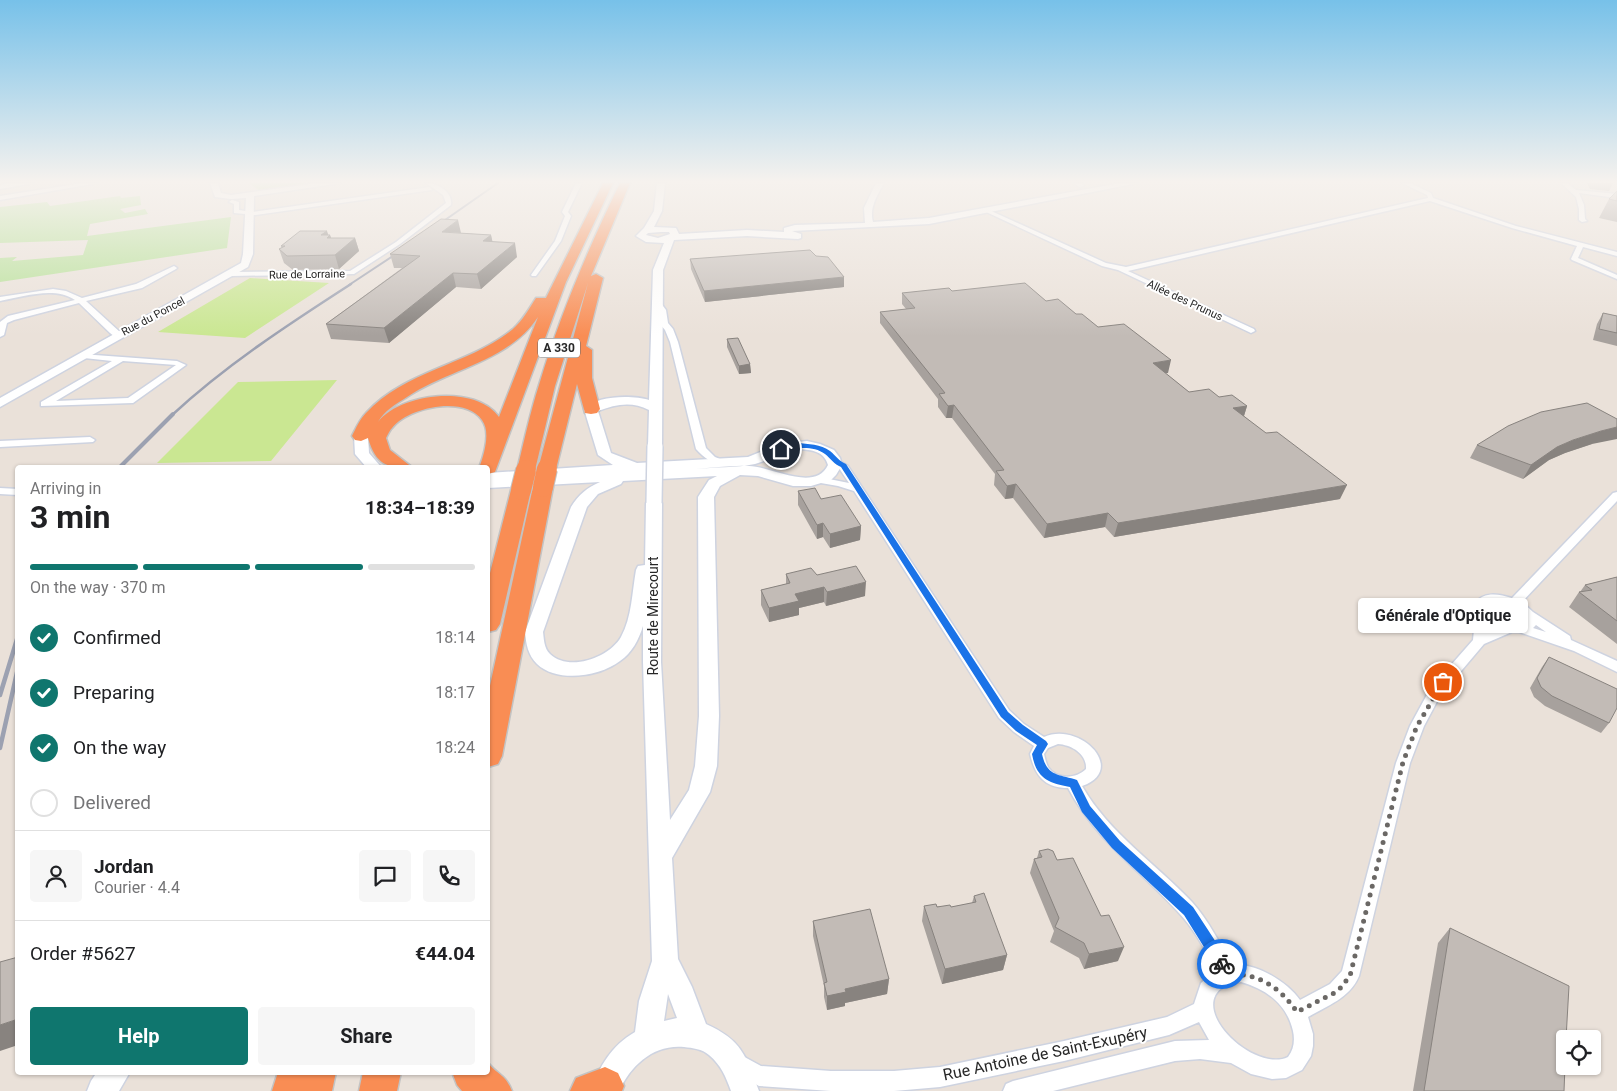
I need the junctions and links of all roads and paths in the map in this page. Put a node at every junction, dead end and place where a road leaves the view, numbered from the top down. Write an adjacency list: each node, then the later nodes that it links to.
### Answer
1 (247, 234): 18 (main road, Rue du Poncel)
2 (411, 234): 18 (street, Rue de Lorraine)
3 (561, 234): 19 (street)
4 (581, 234): 21 (highway, A 330)
5 (601, 234): 48 (highway, A 330)
6 (603, 234): 25 (highway)
7 (670, 234): 8 (main road); 12 (main road); 17 (main road, Route de Mirecourt)
8 (676, 234)
9 (1036, 234): 16 (street, Allée des Prunus)
10 (1280, 234): 16 (street)
11 (1536, 234): 13 (street)
12 (649, 235): 17 (main road, Route de Mirecourt)
13 (1582, 246): 14 (street); 20 (street)
14 (1617, 254)
15 (174, 268): 23 (street)
16 (1119, 269): 26 (street, Allée des Prunus)
17 (658, 270): 24 (main road, Route de Mirecourt)
18 (232, 274): 27 (main road, Rue du Poncel)
19 (534, 275)
20 (1617, 277)
21 (559, 282): 34 (highway); 37 (highway, A 330)
22 (0, 299): 23 (street)
23 (81, 300): 27 (street); 28 (street)
24 (657, 304): 32 (main road, Route de Mirecourt); 43 (street)
25 (587, 313): 33 (highway); 48 (highway)
26 (1251, 331)
27 (118, 334): 29 (main road, Rue du Poncel)
28 (0, 335)
29 (84, 356): 30 (street); 31 (main road, Rue du Poncel)
30 (120, 359): 30 (street)
31 (0, 403)
32 (655, 408): 33 (main road); 55 (main road, Route de Mirecourt, bridge)
33 (591, 409): 44 (main road)
34 (361, 436): 39 (main road)
35 (90, 440): 36 (street)
36 (0, 444)
37 (495, 448): 41 (highway); 42 (highway, A 330)
38 (772, 453): 40 (main road); 43 (main road); 47 (main road)
39 (362, 461)
40 (834, 461): 49 (main road); 51 (street)
41 (399, 465)
42 (489, 465)
43 (734, 466): 44 (main road); 45 (street); 47 (street); 67 (main road)
44 (663, 468): 46 (main road)
45 (633, 476): 50 (street); 55 (main road)
46 (490, 477)
47 (777, 478): 49 (main road)
48 (534, 479): 59 (highway, A 330); 64 (highway)
49 (819, 480): 51 (street)
50 (490, 484)
51 (857, 489): 65 (street)
52 (0, 491): 53 (street)
53 (15, 492)
54 (1617, 494): 56 (street)
55 (654, 503): 67 (main road, Route de Mirecourt)
56 (1514, 604): 57 (street); 58 (street)
57 (1482, 611): 60 (street); 61 (street)
58 (1530, 615): 60 (street); 62 (street)
59 (490, 618)
60 (1516, 628): 61 (street); 62 (street)
61 (1479, 640): 71 (street)
62 (1579, 648): 63 (street)
63 (1617, 667)
64 (490, 744)
65 (1043, 744): 66 (street); 66 (street)
66 (1073, 783): 69 (street)
67 (660, 858): 68 (main road, Route de Mirecourt)
68 (665, 960): 72 (main road, Route de Mirecourt); 73 (main road, Route de Mirecourt)
69 (1228, 974): 70 (street); 71 (street)
70 (1204, 1009): 74 (street); 75 (street, Rue Antoine de Saint-Exupéry)
71 (1297, 1012): 74 (street)
72 (695, 1033): 73 (main road); 75 (main road)
73 (648, 1039): 81 (main road)
74 (1230, 1053): 88 (street, Rue Antoine de Saint-Exupéry)
75 (736, 1063): 87 (main road)
76 (114, 1075): 82 (main road)
77 (295, 1075): 83 (highway)
78 (317, 1075): 84 (highway)
79 (381, 1075): 85 (highway)
80 (473, 1075): 86 (highway)
81 (599, 1089)
82 (101, 1091)
83 (291, 1091)
84 (313, 1091)
85 (378, 1091)
86 (493, 1091)
87 (745, 1091)
88 (1013, 1091)

